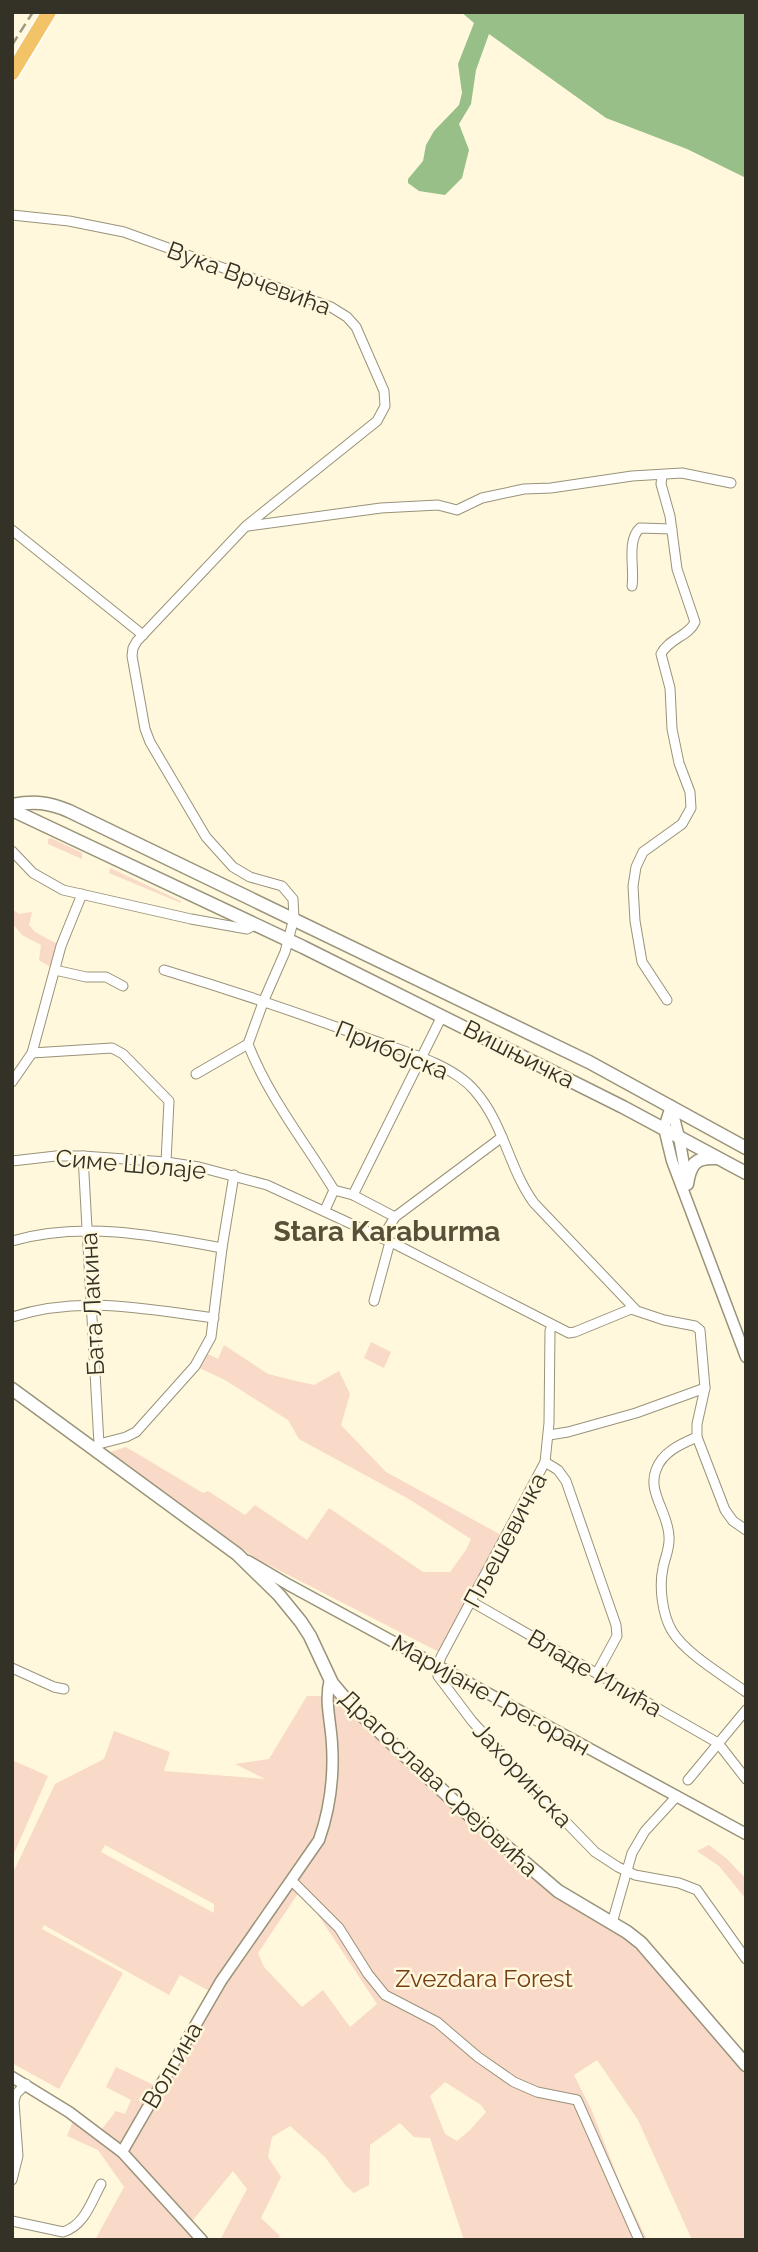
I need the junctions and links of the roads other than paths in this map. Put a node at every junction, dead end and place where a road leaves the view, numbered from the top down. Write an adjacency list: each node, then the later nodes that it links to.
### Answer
1 (49, 12): 2 (main road)
2 (12, 73)
3 (12, 215): 6 (street, Вука Врчевића)
4 (662, 476): 5 (street); 6 (street); 7 (street)
5 (731, 483)
6 (246, 526): 10 (street, Вука Врчевића)
7 (672, 529): 9 (street); 21 (street)
8 (12, 530): 10 (street)
9 (632, 586)
10 (144, 635): 14 (street, Вука Врчевића)
11 (14, 811): 14 (main road, Вишњичка); 15 (main road, Вишњичка)
12 (12, 851): 13 (street)
13 (82, 894): 15 (street); 17 (street)
14 (294, 918): 16 (street); 28 (main road, Вишњичка)
15 (256, 924): 16 (main road, Вишњичка)
16 (289, 940): 20 (street); 22 (main road, Вишњичка)
17 (55, 970): 19 (street); 24 (street)
18 (164, 970): 20 (street, Прибојска)
19 (123, 986)
20 (264, 1000): 23 (street); 25 (street, Прибојска)
21 (667, 1000)
22 (442, 1016): 25 (street); 29 (main road, Вишњичка)
23 (248, 1044): 26 (street); 40 (street)
24 (32, 1053): 27 (street); 36 (street)
25 (421, 1058): 30 (street, Прибојска); 41 (street)
26 (195, 1074)
27 (12, 1082)
28 (671, 1106): 29 (street); 31 (street); 32 (main road, Вишњичка)
29 (664, 1128): 31 (main road, Вишњичка); 44 (street)
30 (502, 1137): 43 (street); 51 (street, Прибојска)
31 (680, 1137): 34 (main road, Вишњичка); 39 (street)
32 (746, 1149)
33 (83, 1156): 35 (street, Симе Шолаје); 36 (street, Симе Шолаје); 45 (street, Бата Лакина)
34 (718, 1158): 37 (main road, Вишњичка); 39 (main road)
35 (12, 1161)
36 (166, 1162): 38 (street, Симе Шолаје)
37 (746, 1173)
38 (234, 1175): 42 (street, Симе Шолаје); 48 (street)
39 (687, 1184): 44 (street)
40 (334, 1190): 41 (street); 42 (street)
41 (353, 1195): 43 (street)
42 (325, 1210): 46 (street, Симе Шолаје)
43 (395, 1217): 46 (street)
44 (696, 1224): 55 (street)
45 (89, 1231): 47 (street); 48 (street); 50 (street, Бата Лакина)
46 (386, 1240): 49 (street); 54 (street, Симе Шолаје)
47 (12, 1241)
48 (222, 1248): 53 (street)
49 (374, 1301)
50 (92, 1304): 52 (street); 53 (street); 60 (street, Бата Лакина)
51 (635, 1309): 54 (street); 56 (street)
52 (12, 1317)
53 (214, 1318): 60 (street)
54 (552, 1325): 58 (street, Пљешевичка)
55 (746, 1357)
56 (705, 1388): 58 (street); 59 (street)
57 (12, 1390): 60 (main road, Драгослава Срејовића)
58 (549, 1435): 61 (street, Пљешевичка)
59 (697, 1437): 62 (street); 70 (street)
60 (97, 1447): 63 (main road, Драгослава Срејовића)
61 (545, 1462): 64 (street, Пљешевичка); 67 (street)
62 (746, 1530)
63 (237, 1554): 65 (street, Маријане Грегоран); 68 (main road, Драгослава Срејовића)
64 (472, 1602): 65 (street, Пљешевичка); 67 (street, Владе Илића)
65 (438, 1665): 75 (street, Маријане Грегоран); 77 (street, Јахоринска)
66 (12, 1668): 69 (street)
67 (597, 1674): 72 (street, Владе Илића)
68 (330, 1679): 78 (street, Волгина); 79 (main road, Драгослава Срејовића)
69 (64, 1689)
70 (746, 1692)
71 (746, 1710): 72 (street)
72 (718, 1743): 73 (street); 74 (street)
73 (746, 1779)
74 (688, 1780)
75 (677, 1796): 76 (street, Маријане Грегоран); 77 (street)
76 (746, 1834)
77 (626, 1871): 79 (street); 80 (street, Јахоринска)
78 (292, 1881): 85 (street, Волгина); 90 (street)
79 (612, 1923): 81 (main road, Драгослава Срејовића)
80 (746, 1959)
81 (746, 2065)
82 (12, 2077): 83 (street)
83 (26, 2084): 84 (street); 85 (street)
84 (14, 2093): 86 (street)
85 (122, 2152): 89 (street)
86 (12, 2180)
87 (101, 2184): 88 (street)
88 (12, 2221)
89 (202, 2240)
90 (639, 2240)

